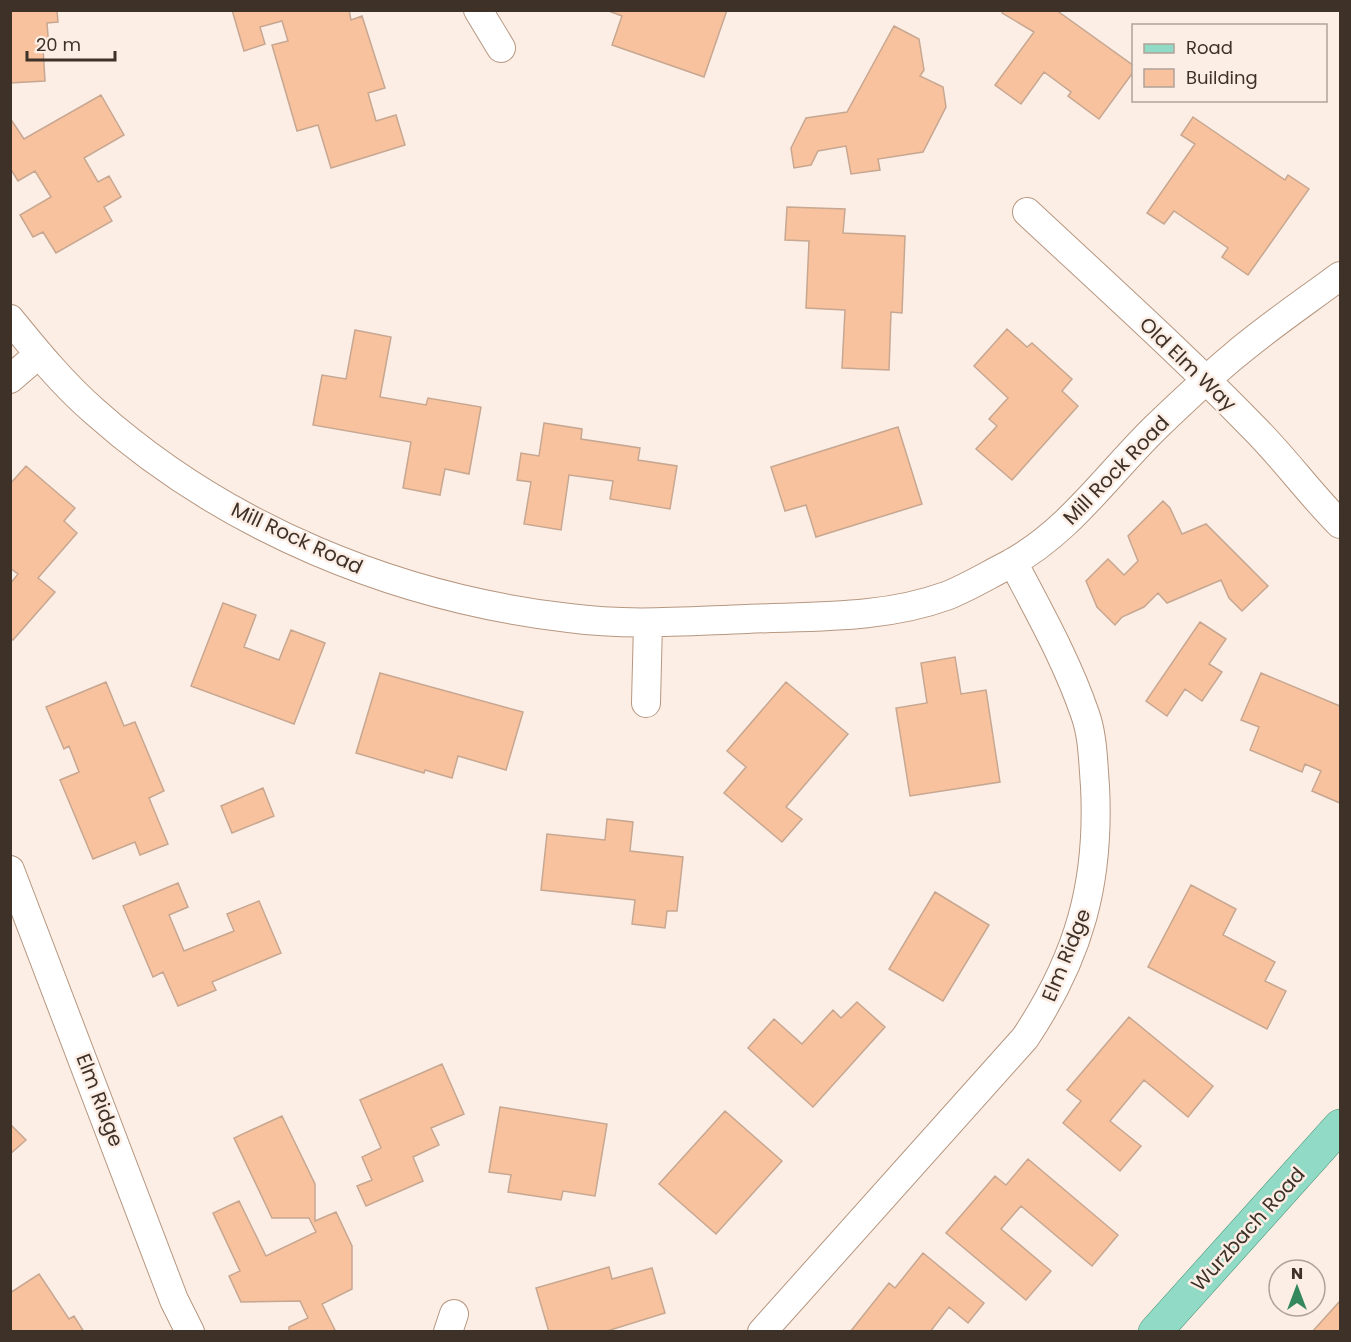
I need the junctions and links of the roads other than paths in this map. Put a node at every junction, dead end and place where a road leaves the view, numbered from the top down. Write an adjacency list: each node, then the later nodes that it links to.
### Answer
1 (478, 10): 2 (street)
2 (501, 48)
3 (1027, 212): 8 (street, Old Elm Way)
4 (1341, 276): 8 (street, Mill Rock Road)
5 (10, 319): 6 (street, Mill Rock Road)
6 (39, 354): 7 (street); 11 (street, Mill Rock Road)
7 (10, 379)
8 (1207, 381): 9 (street, Old Elm Way); 10 (street, Mill Rock Road)
9 (1341, 524)
10 (1013, 562): 11 (street, Mill Rock Road); 16 (street, Elm Ridge)
11 (648, 623): 12 (street)
12 (646, 704)
13 (10, 870): 15 (street, Elm Ridge)
14 (1341, 1126): 17 (main road, Wurzbach Road)
15 (190, 1332)
16 (762, 1332)
17 (1155, 1332)

